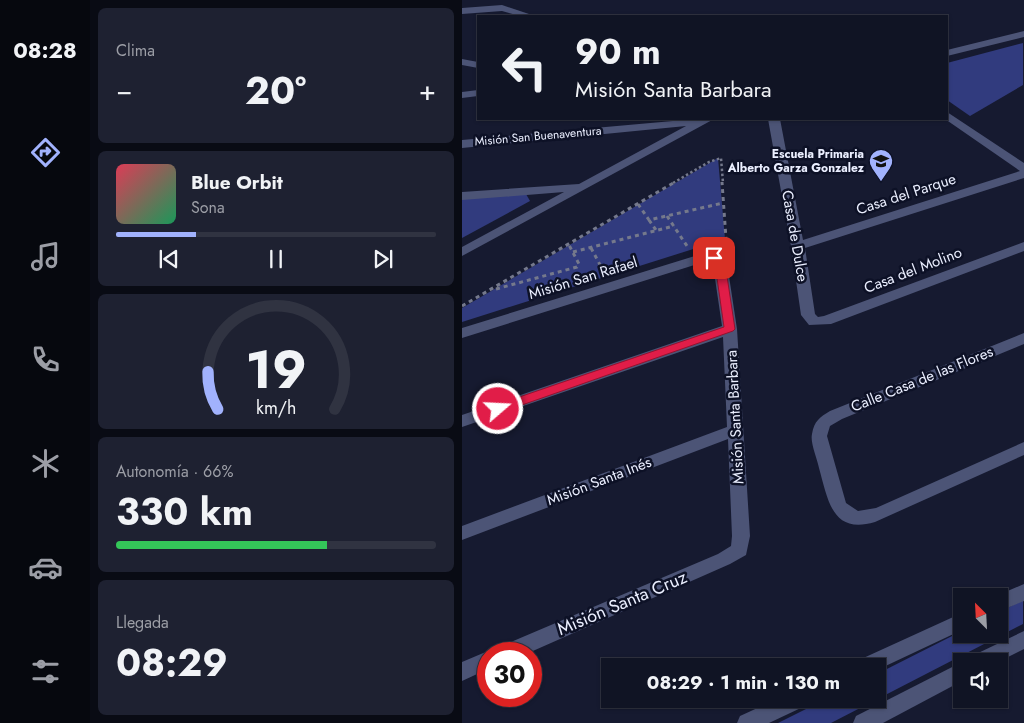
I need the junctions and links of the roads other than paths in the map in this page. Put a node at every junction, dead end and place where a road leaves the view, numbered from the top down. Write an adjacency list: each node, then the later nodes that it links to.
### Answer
1 (462, 11): 2 (street)
2 (526, 15)
3 (1024, 34): 4 (street)
4 (948, 54)
5 (462, 62): 6 (street)
6 (477, 65)
7 (477, 93): 8 (street)
8 (462, 95)
9 (948, 116): 13 (street)
10 (706, 120): 12 (street, Misión San Buenaventura); 15 (street)
11 (774, 120): 17 (street, Casa de Dulce)
12 (462, 144)
13 (1024, 169)
14 (1024, 174): 17 (street, Casa del Parque)
15 (584, 186): 16 (street); 19 (street)
16 (462, 196)
17 (798, 246): 21 (street, Casa de Dulce)
18 (1024, 246): 21 (street, Casa del Molino)
19 (462, 252)
20 (707, 258): 22 (street, Misión Santa Barbara); 23 (street, Misión San Rafael)
21 (814, 322)
22 (730, 329): 25 (street); 26 (street, Misión Santa Barbara)
23 (462, 333)
24 (1024, 338): 27 (street, Calle Casa de las Flores)
25 (462, 421)
26 (736, 430): 28 (street, Misión Santa Inés); 29 (street, Misión Santa Barbara)
27 (1024, 448)
28 (462, 533)
29 (740, 550): 34 (street, Misión Santa Cruz)
30 (1024, 592): 31 (street)
31 (1008, 599)
32 (953, 625): 36 (street)
33 (1024, 639): 35 (street)
34 (532, 642)
35 (997, 653)
36 (883, 658)
37 (477, 665): 38 (street)
38 (462, 672)
39 (953, 676): 42 (street)
40 (779, 708): 41 (street)
41 (747, 723)
42 (863, 723)

